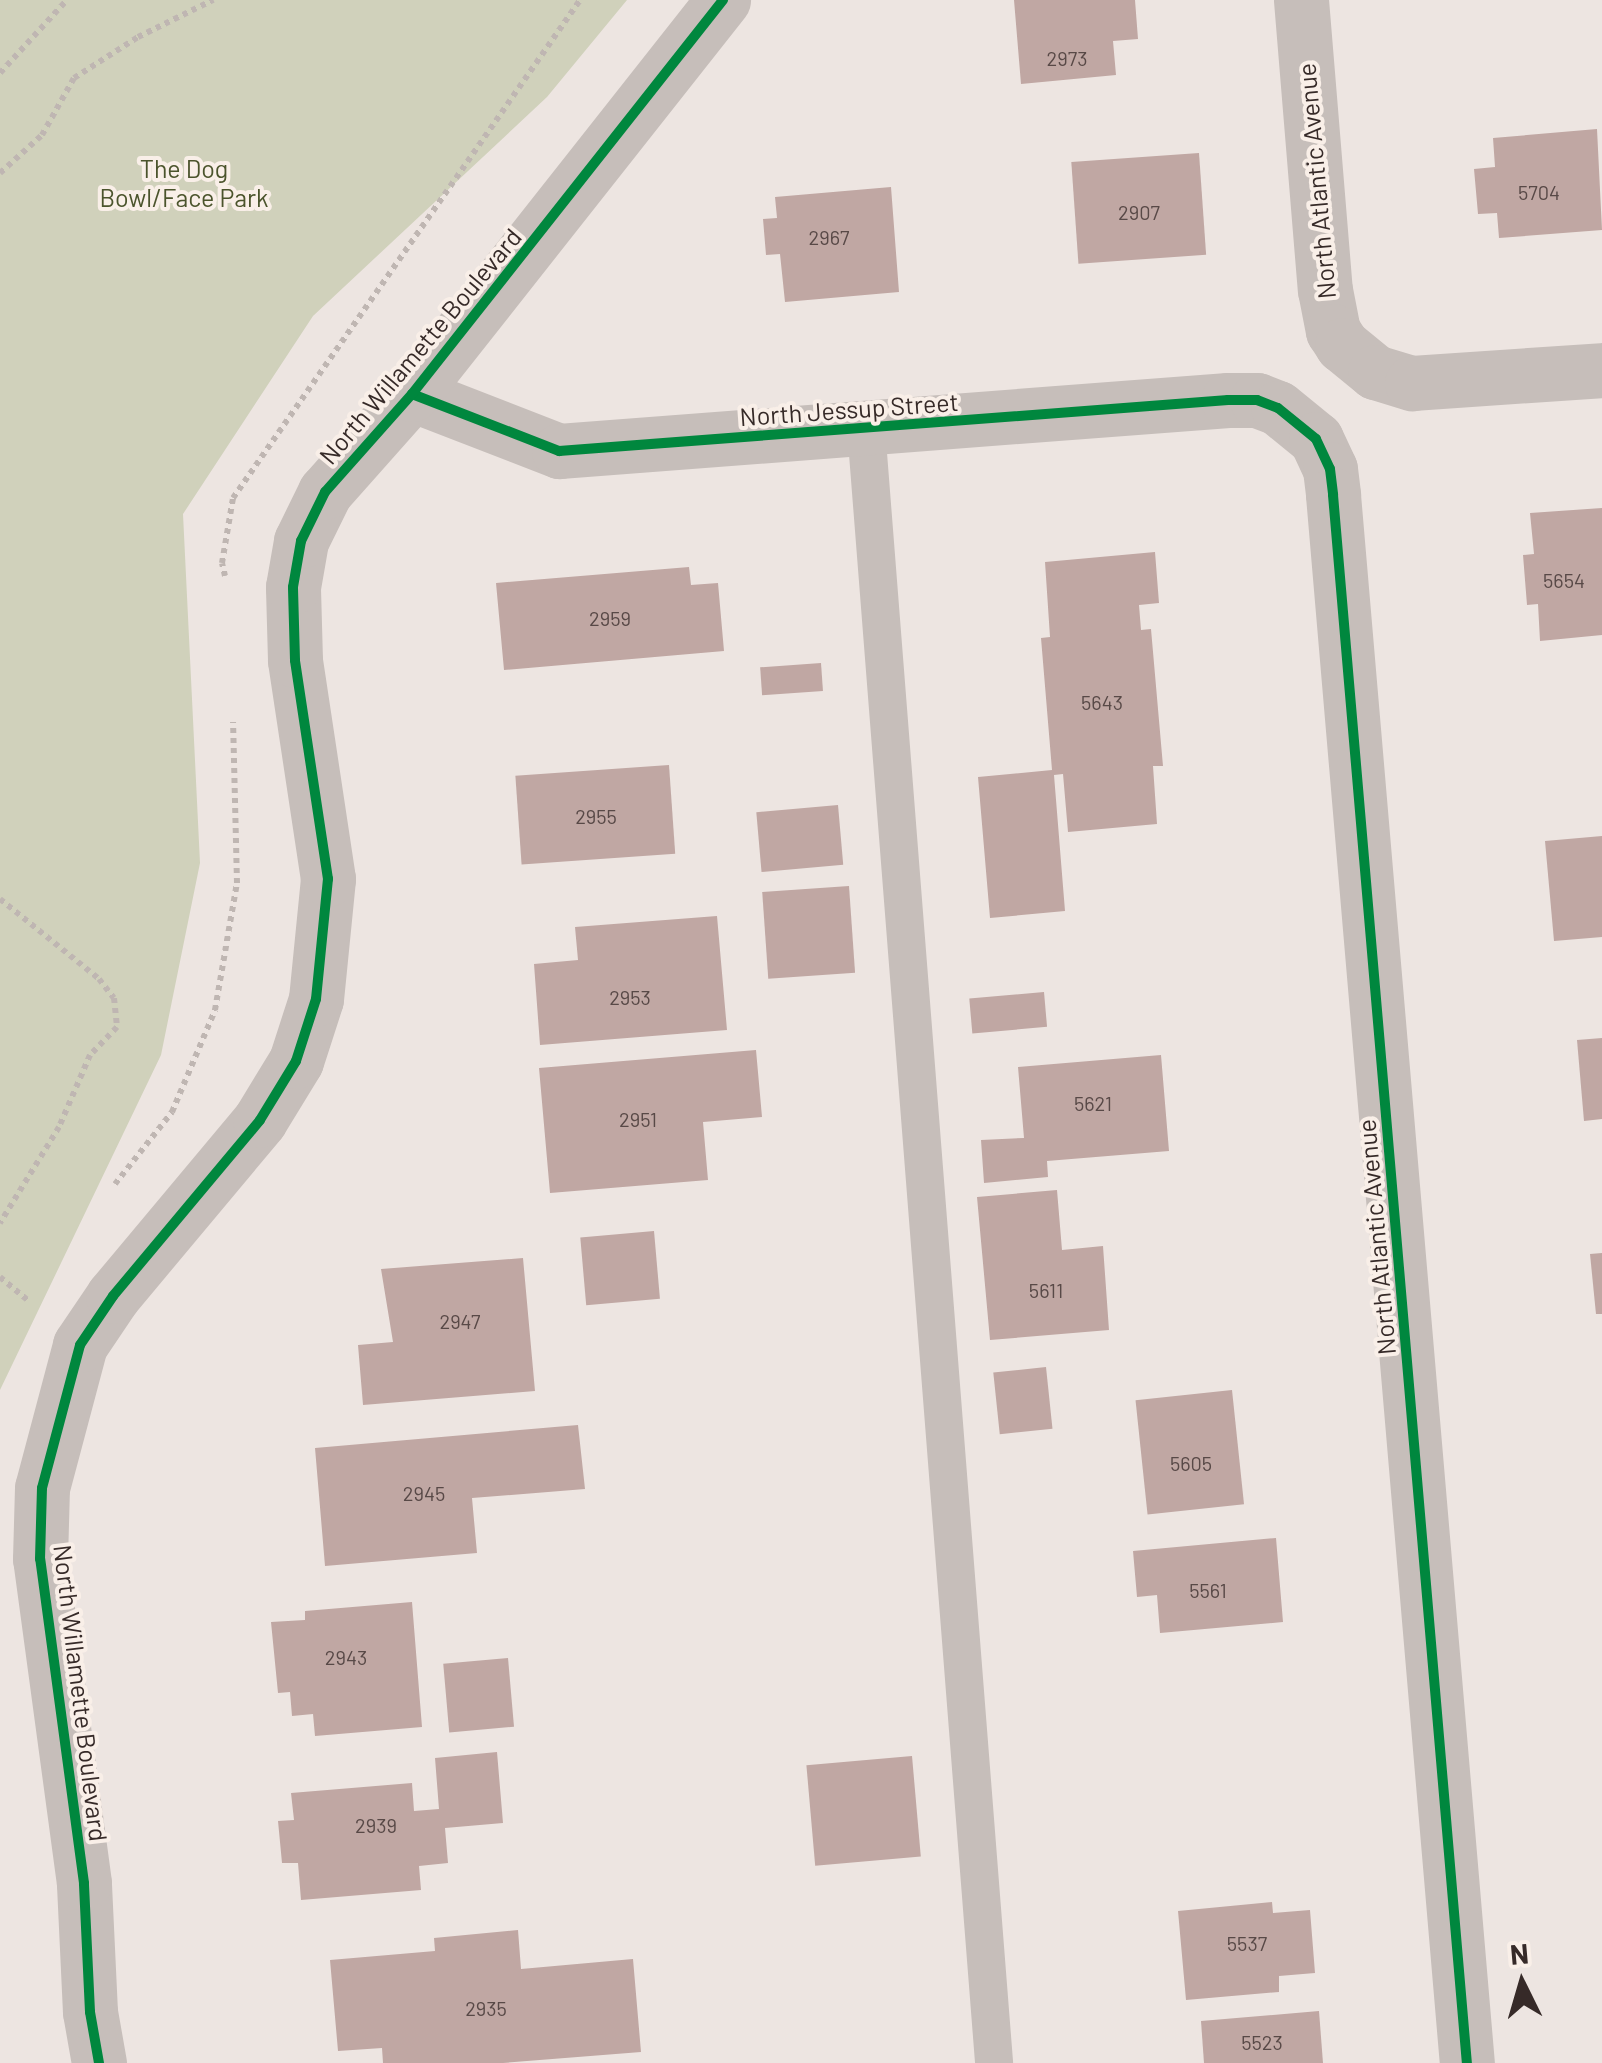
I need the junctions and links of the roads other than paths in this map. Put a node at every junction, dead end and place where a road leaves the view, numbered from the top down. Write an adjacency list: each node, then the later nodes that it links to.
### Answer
1 (724, 0): 4 (street, North Willamette Boulevard)
2 (1301, 0): 3 (street, North Atlantic Avenue)
3 (1602, 370)
4 (412, 394): 6 (street, North Jessup Street); 7 (street, North Willamette Boulevard)
5 (1296, 418): 6 (street, North Jessup Street); 9 (street, North Atlantic Avenue)
6 (866, 428): 8 (lane)
7 (99, 2063)
8 (994, 2063)
9 (1467, 2063)

